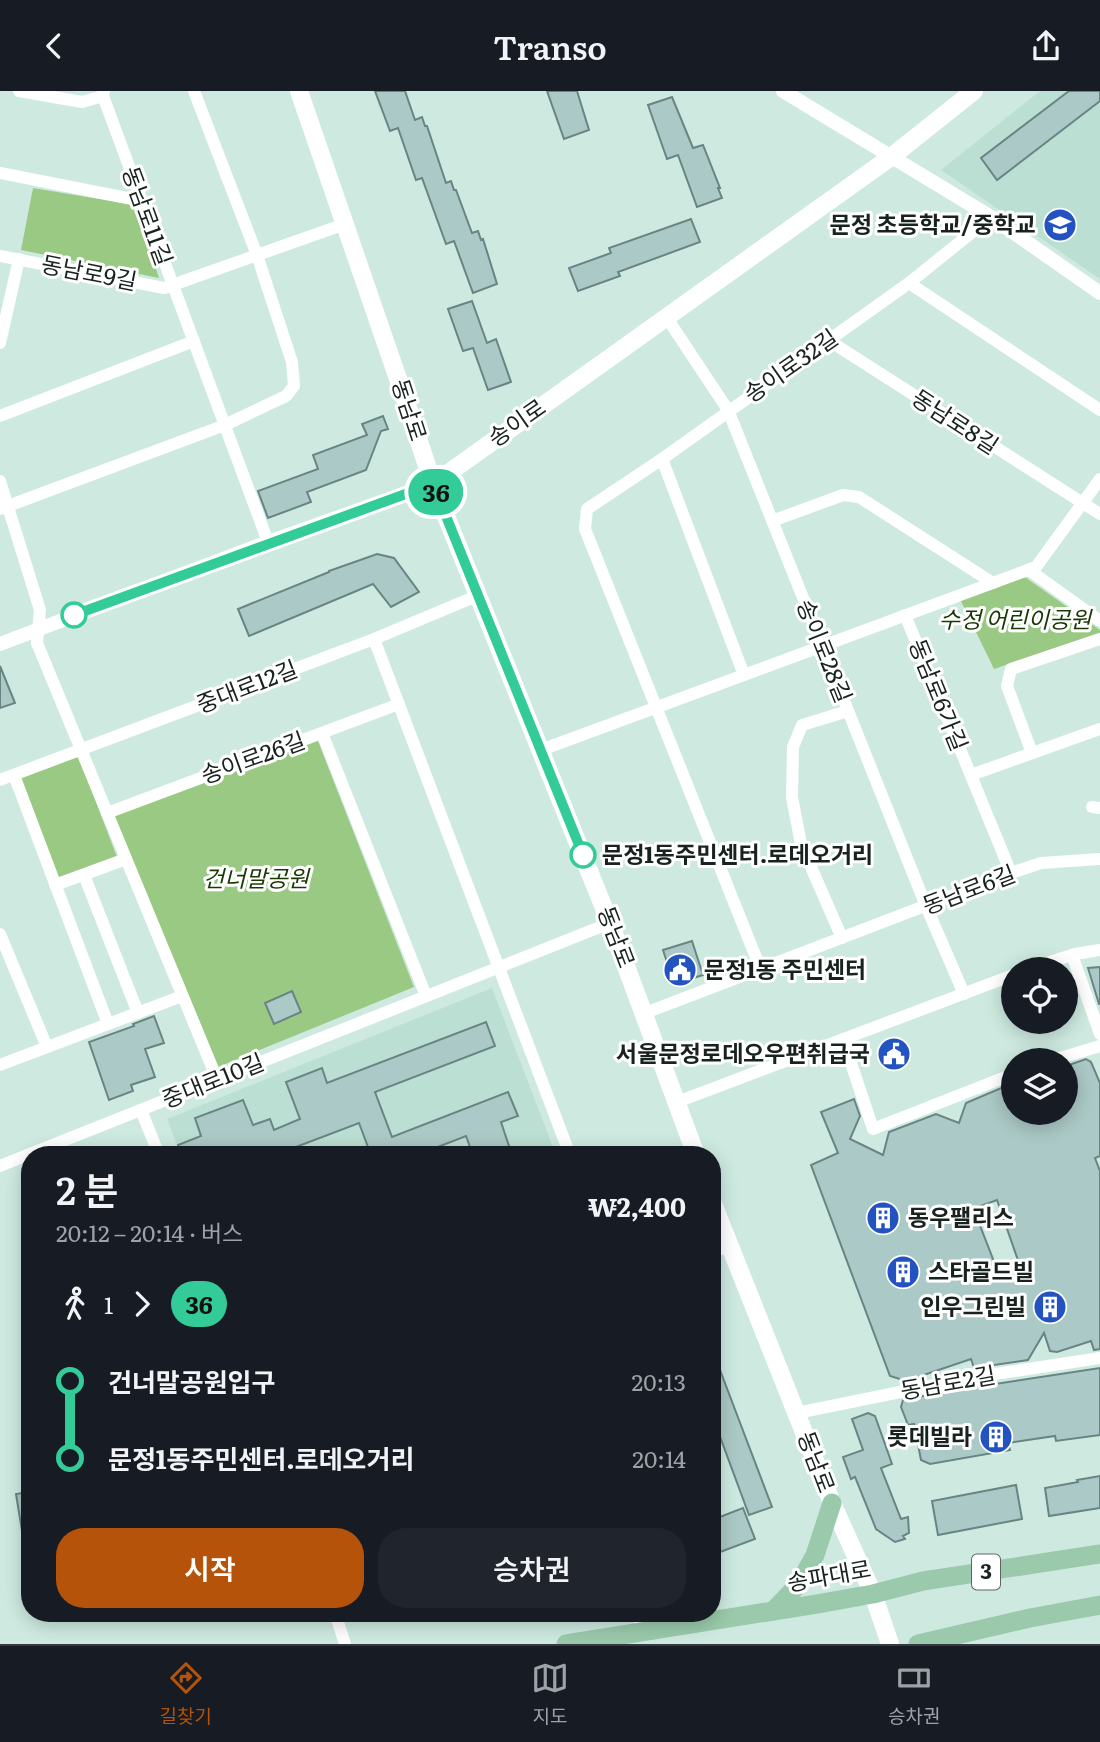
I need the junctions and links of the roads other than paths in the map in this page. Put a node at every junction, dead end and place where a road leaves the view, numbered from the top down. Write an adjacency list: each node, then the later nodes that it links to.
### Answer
1 (19, 91): 6 (street)
2 (194, 91): 13 (street)
3 (299, 91): 11 (main road, 동남로)
4 (783, 91): 7 (street)
5 (975, 91): 7 (main road, 송이로)
6 (104, 93): 9 (street, 동남로11길)
7 (891, 157): 10 (street); 18 (main road, 송이로)
8 (0, 173): 9 (street)
9 (142, 201): 16 (street, 동남로11길)
10 (990, 218): 15 (street, 송이로32길); 17 (street)
11 (345, 224): 13 (street, 동남로9길); 29 (main road, 동남로)
12 (0, 255): 14 (street, 동남로9길)
13 (257, 255): 16 (street, 동남로9길); 25 (street)
14 (19, 259): 16 (street, 동남로9길); 21 (street)
15 (909, 283): 19 (street, 송이로32길); 23 (street)
16 (172, 285): 20 (street, 동남로11길)
17 (1100, 292)
18 (667, 318): 22 (street, 송이로28길); 29 (main road, 송이로)
19 (828, 340): 22 (street, 송이로32길); 30 (street, 동남로8길)
20 (194, 341): 24 (street); 25 (street, 동남로11길)
21 (0, 343)
22 (728, 410): 26 (street, 송이로32길); 33 (street, 송이로28길)
23 (1100, 410)
24 (0, 416)
25 (225, 425): 31 (street); 34 (street, 동남로11길)
26 (662, 459): 45 (street); 47 (street, 송이로32길)
27 (1100, 479): 30 (street)
28 (0, 481): 31 (street)
29 (433, 484): 34 (street, 송이로); 37 (main road, 동남로)
30 (1083, 503): 32 (street, 동남로8길); 35 (street)
31 (4, 508): 40 (street)
32 (1100, 514)
33 (772, 521): 36 (street); 44 (street, 송이로28길)
34 (268, 543): 40 (street, 송이로)
35 (1029, 570): 36 (street); 39 (street)
36 (993, 583): 38 (street)
37 (479, 596): 41 (street, 중대로12길); 52 (main road, 동남로)
38 (905, 615): 44 (street); 55 (street, 동남로6가길)
39 (1100, 621)
40 (38, 628): 43 (street, 송이로); 51 (street)
41 (374, 639): 46 (street); 51 (street, 중대로12길)
42 (1100, 639): 53 (street)
43 (0, 644)
44 (822, 646): 45 (street); 48 (street, 송이로28길)
45 (744, 675): 47 (street)
46 (399, 704): 50 (street, 송이로26길); 70 (street)
47 (656, 707): 52 (street); 71 (street)
48 (848, 711): 63 (street, 송이로28길); 66 (street)
49 (1100, 729): 53 (street, 동남로6가길)
50 (322, 733): 57 (street, 송이로26길); 75 (street)
51 (81, 750): 54 (street, 중대로12길); 57 (street)
52 (541, 750): 64 (main road, 동남로)
53 (1032, 753): 55 (street, 동남로6가길)
54 (14, 775): 56 (street, 중대로12길); 62 (street)
55 (971, 775): 60 (street, 동남로6가길)
56 (0, 780)
57 (107, 813): 58 (street)
58 (126, 859): 61 (street); 74 (street)
59 (1100, 859): 60 (street, 동남로6길)
60 (1011, 873): 63 (street, 동남로6길)
61 (84, 875): 62 (street); 76 (street)
62 (55, 885): 78 (street)
63 (926, 906): 66 (street, 동남로6길); 73 (street, 송이로28길)
64 (610, 923): 70 (street, 중대로10길); 77 (main road, 동남로)
65 (0, 934): 82 (street)
66 (842, 939): 71 (street, 동남로6길)
67 (1100, 950): 68 (street)
68 (1072, 955): 69 (street); 79 (street)
69 (1066, 957)
70 (499, 967): 75 (street, 중대로10길); 91 (street)
71 (761, 969): 77 (street, 동남로6길)
72 (1001, 980): 73 (street)
73 (964, 994): 80 (street)
74 (182, 996): 76 (street); 85 (street)
75 (426, 996): 85 (street, 중대로10길)
76 (138, 1013): 78 (street)
77 (645, 1013): 87 (main road, 동남로)
78 (108, 1024): 82 (street)
79 (1100, 1034)
80 (843, 1039): 86 (street); 87 (street)
81 (1100, 1046): 83 (street)
82 (47, 1047): 84 (street)
83 (1078, 1053)
84 (0, 1065)
85 (217, 1079): 88 (street, 중대로10길)
86 (1001, 1079)
87 (677, 1103): 92 (main road, 동남로)
88 (141, 1109): 89 (street, 중대로10길); 90 (street)
89 (49, 1146)
90 (155, 1146)
91 (567, 1146)
92 (693, 1146)
93 (21, 1158): 94 (street, 중대로10길)
94 (0, 1166)
95 (721, 1249): 97 (main road, 동남로)
96 (1100, 1358): 97 (street, 동남로2길)
97 (797, 1413): 98 (main road, 동남로)
98 (832, 1503): 100 (main road, 동남로); 102 (main road)
99 (1100, 1554): 100 (main road, 송파대로 / 3)
100 (873, 1594): 102 (main road, 송파대로 / 3); 109 (main road, 동남로)
101 (1100, 1605): 106 (main road)
102 (773, 1611): 103 (main road, 송파대로 / 3)
103 (721, 1615)
104 (338, 1622): 107 (street)
105 (640, 1622): 108 (main road, 송파대로 / 3)
106 (1001, 1625): 110 (main road); 111 (main road)
107 (345, 1644)
108 (566, 1644)
109 (890, 1644)
110 (918, 1644)
111 (984, 1644)

